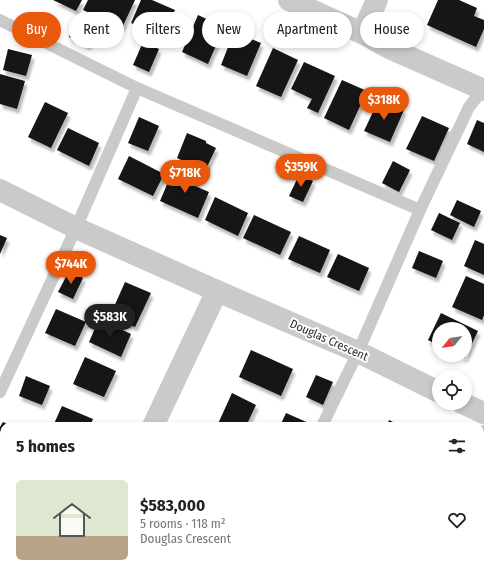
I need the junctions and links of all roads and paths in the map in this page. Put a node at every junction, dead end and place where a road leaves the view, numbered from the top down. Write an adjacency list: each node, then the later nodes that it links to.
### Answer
1 (289, 0): 5 (street)
2 (377, 0): 3 (street)
3 (372, 12)
4 (0, 20): 7 (lane)
5 (360, 33)
6 (389, 48): 8 (street)
7 (137, 88): 10 (lane); 11 (lane)
8 (484, 89): 10 (lane)
9 (0, 190): 11 (street, Douglas Crescent)
10 (420, 210): 13 (lane)
11 (76, 228): 12 (street, Douglas Crescent); 15 (lane)
12 (217, 291): 13 (street, Douglas Crescent); 18 (street)
13 (358, 352): 14 (street, Douglas Crescent); 19 (lane)
14 (432, 389)
15 (0, 392)
16 (472, 408): 17 (street)
17 (484, 414)
18 (155, 422)
19 (324, 422)

